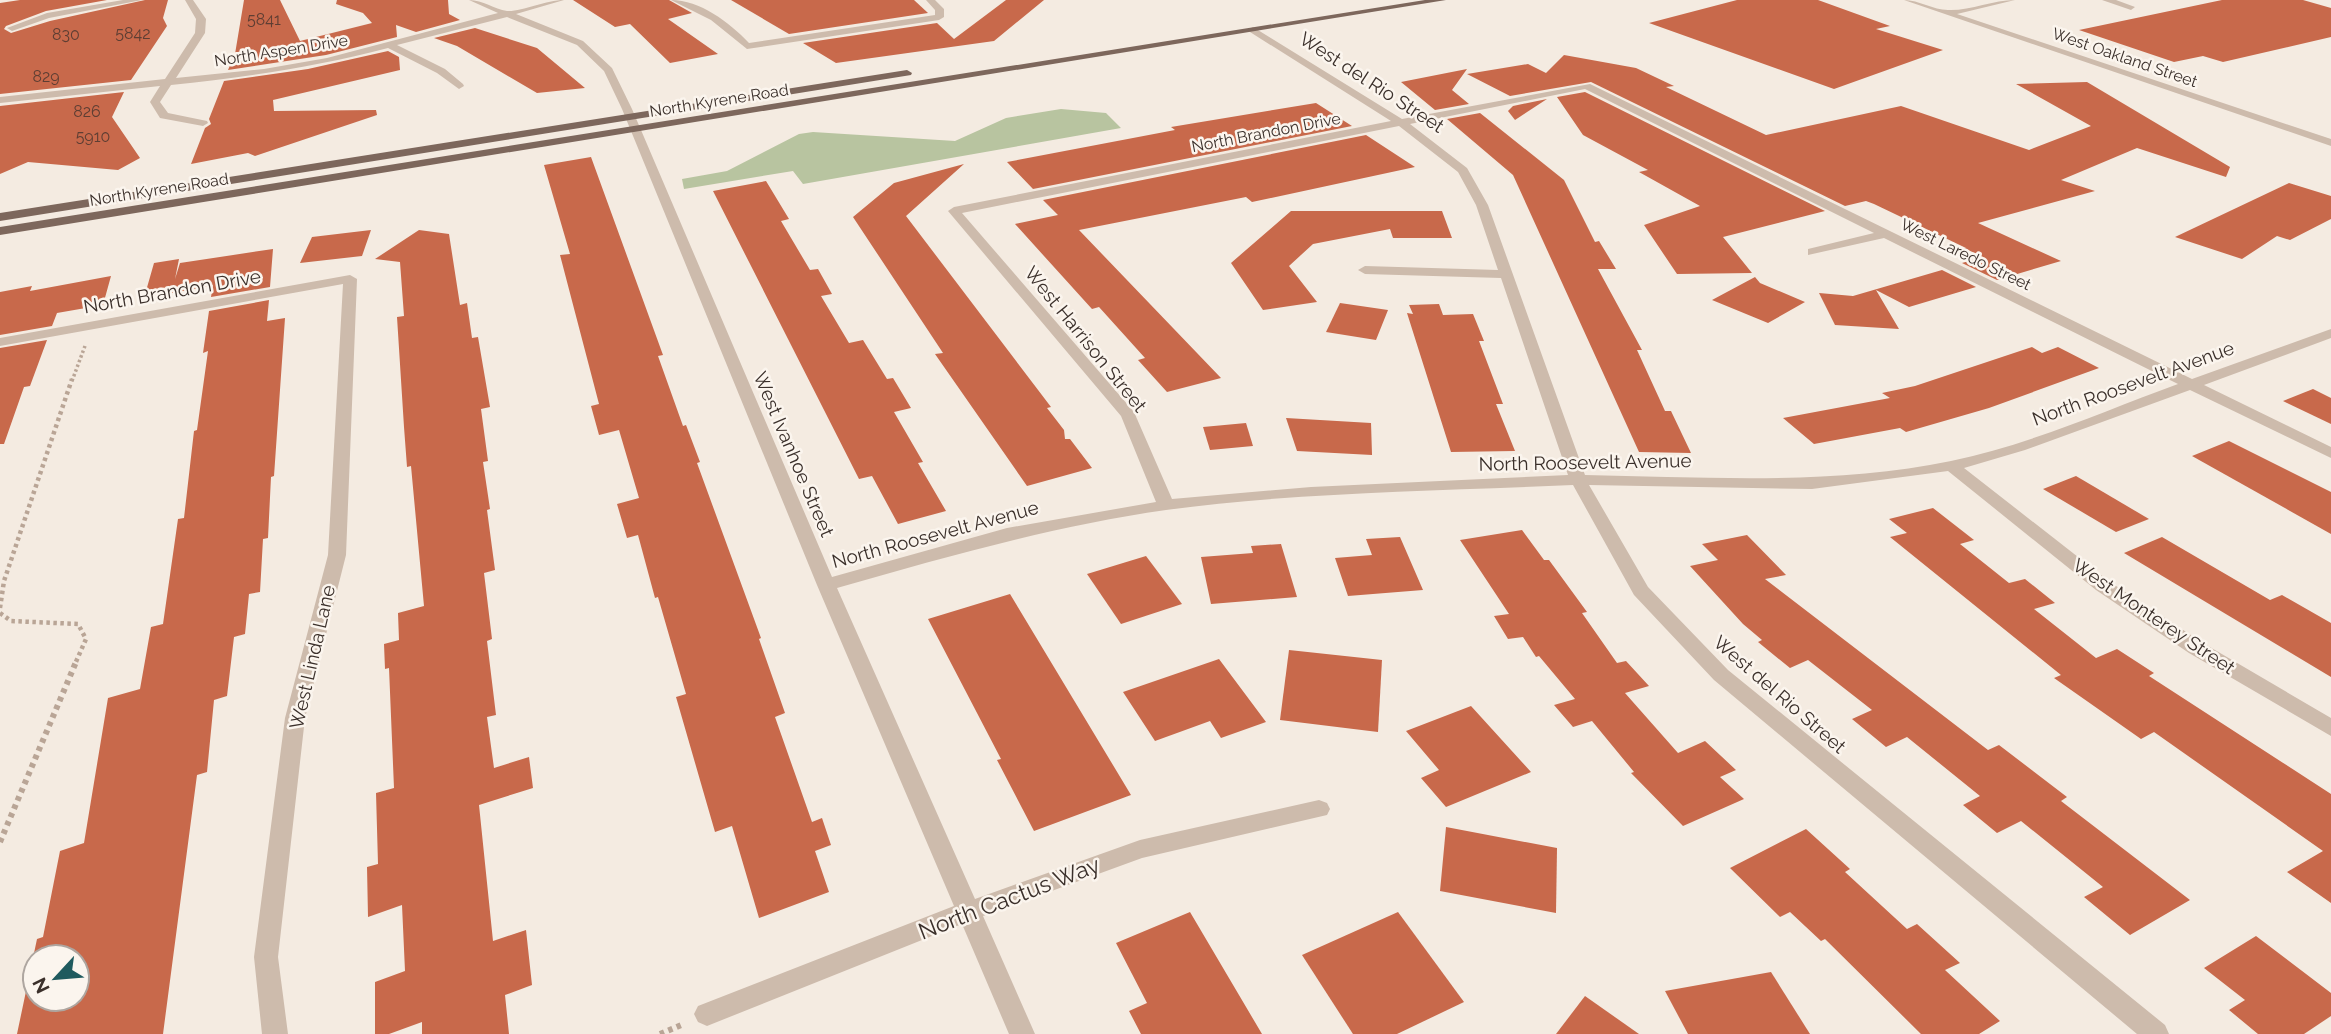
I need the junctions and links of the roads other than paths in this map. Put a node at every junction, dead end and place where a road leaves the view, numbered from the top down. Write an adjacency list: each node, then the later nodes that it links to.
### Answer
1 (138, 0): 15 (street)
2 (190, 0): 20 (street)
3 (473, 0): 14 (street, West Ivanhoe Street)
4 (560, 0): 14 (street, North Aspen Drive)
5 (675, 0): 6 (street)
6 (930, 0)
7 (1377, 0): 18 (main road)
8 (1442, 0): 16 (main road, North Kyrene Road)
9 (1908, 0): 13 (street, West Oakland Street)
10 (2011, 0): 13 (street)
11 (2106, 0): 12 (street)
12 (2131, 7)
13 (1947, 13): 27 (street, West Oakland Street)
14 (509, 14): 17 (street, North Aspen Drive); 25 (street, West Ivanhoe Street)
15 (12, 27)
16 (1253, 30): 24 (street, West del Rio Street); 25 (main road, North Kyrene Road)
17 (391, 46): 20 (street, North Aspen Drive); 21 (street)
18 (990, 60)
19 (921, 71): 25 (main road, North Kyrene Road)
20 (166, 83): 23 (street, North Aspen Drive); 26 (street)
21 (458, 86)
22 (1586, 86): 24 (street, North Brandon Drive); 31 (street, West Laredo Street)
23 (0, 100)
24 (1402, 122): 28 (street, North Brandon Drive); 34 (street, West del Rio Street)
25 (633, 123): 29 (main road, North Kyrene Road); 30 (main road, North Kyrene Road); 43 (street, West Ivanhoe Street)
26 (203, 124)
27 (2330, 142)
28 (954, 211): 42 (street, West Harrison Street)
29 (0, 217)
30 (0, 231)
31 (1884, 234): 32 (street); 38 (street, West Laredo Street)
32 (1813, 252)
33 (1365, 270): 34 (street)
34 (1506, 274): 41 (street, West del Rio Street)
35 (350, 279): 37 (street, North Brandon Drive); 48 (street, West Linda Lane)
36 (2331, 333): 38 (street, North Roosevelt Avenue)
37 (0, 342)
38 (2193, 384): 39 (street, West Laredo Street); 40 (street, North Roosevelt Avenue)
39 (2331, 453)
40 (1952, 466): 41 (street, North Roosevelt Avenue); 44 (street, West Monterey Street)
41 (1578, 480): 42 (street, North Roosevelt Avenue); 50 (street, West del Rio Street)
42 (1166, 505): 43 (street, North Roosevelt Avenue)
43 (826, 584): 46 (street, West Ivanhoe Street)
44 (2331, 728)
45 (1319, 809): 46 (street, North Cactus Way)
46 (969, 911): 47 (street, North Cactus Way); 49 (street, West Ivanhoe Street)
47 (707, 1014)
48 (275, 1034)
49 (1022, 1034)
50 (2156, 1034)

